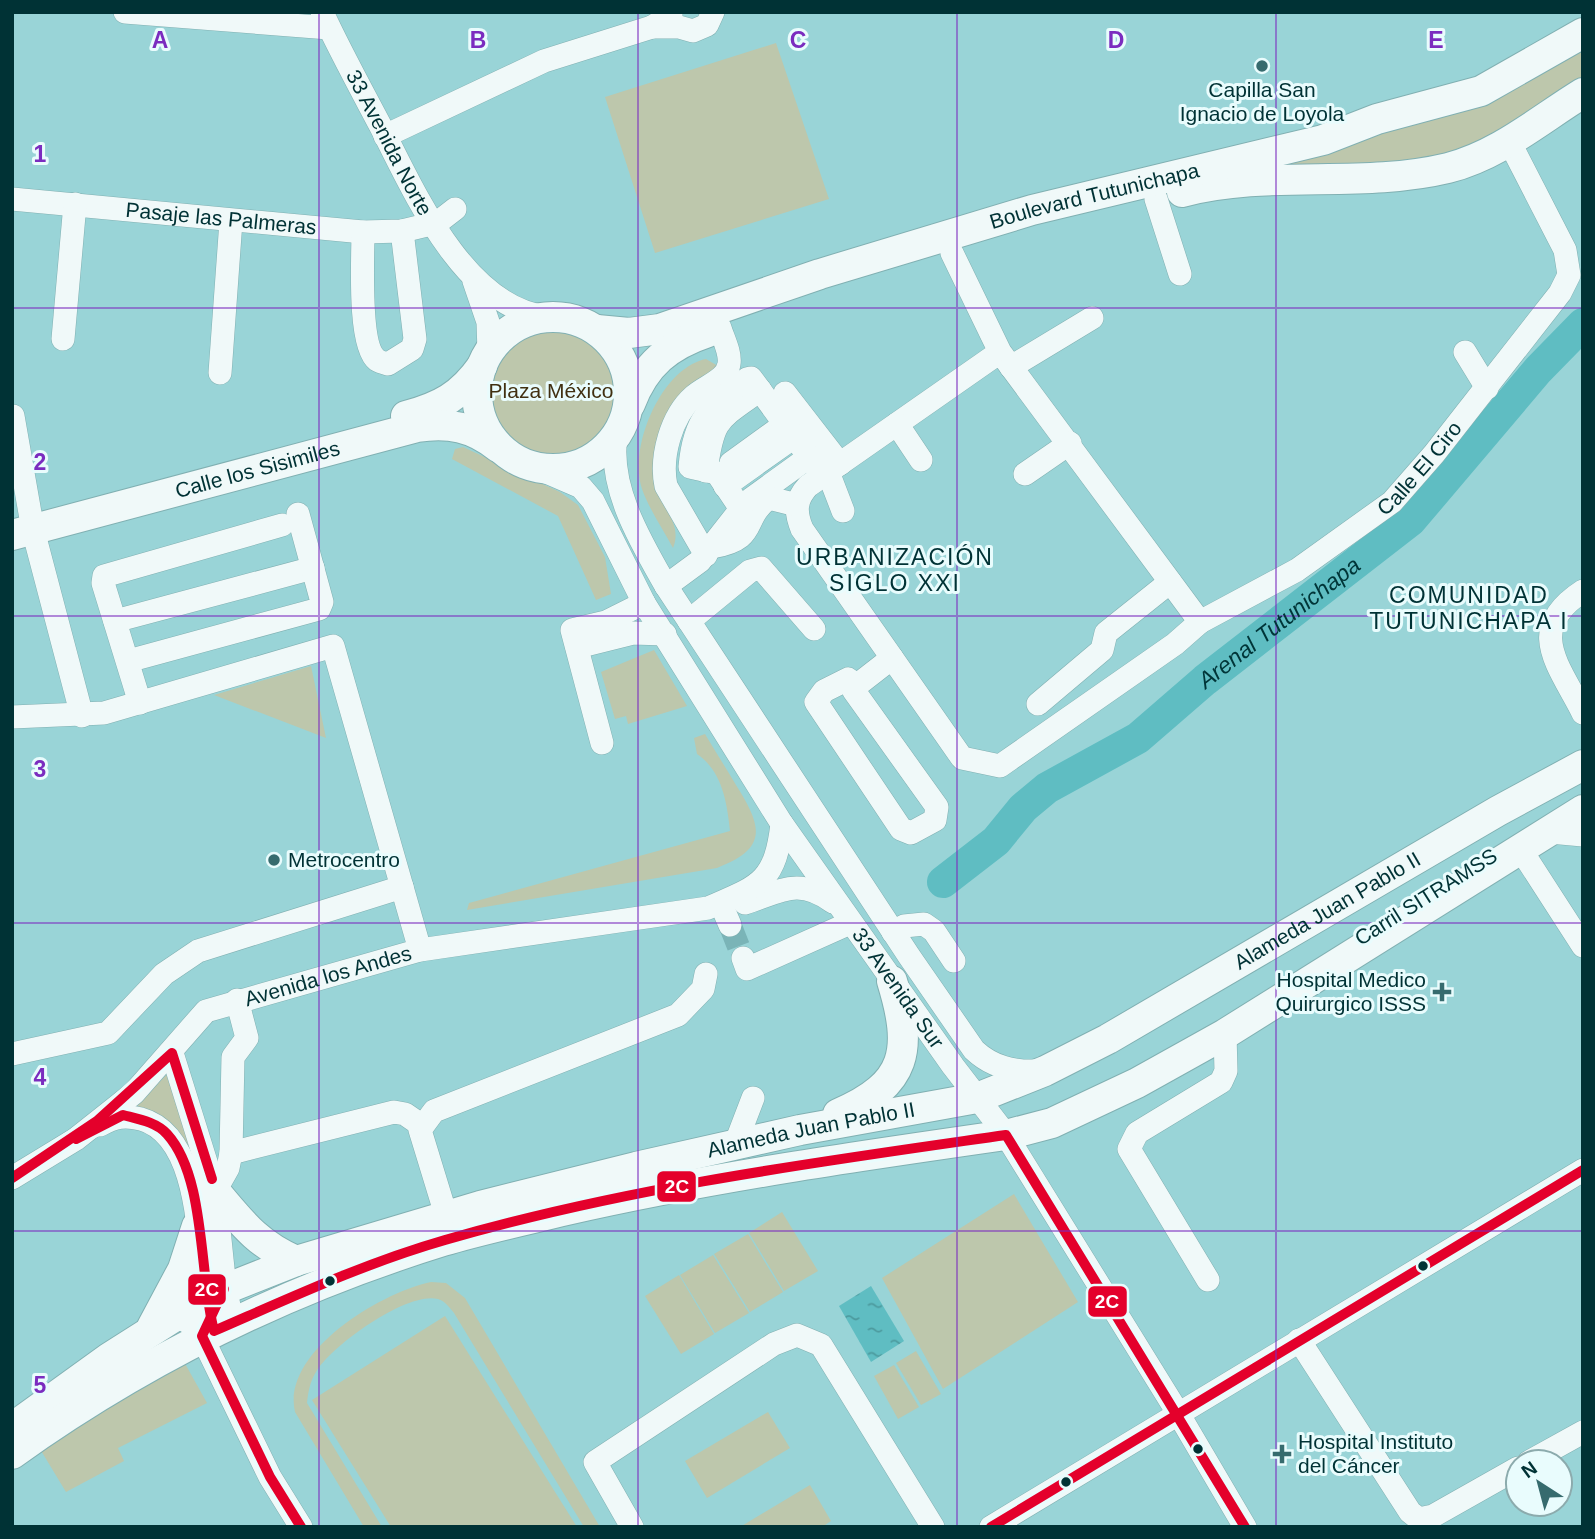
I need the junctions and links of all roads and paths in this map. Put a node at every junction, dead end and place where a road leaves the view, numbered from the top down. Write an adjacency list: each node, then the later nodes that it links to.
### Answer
1 (125, 12): 3 (street)
2 (717, 14): 4 (street)
3 (326, 20): 7 (street, 33 Avenida Norte)
4 (668, 20): 7 (street)
5 (1583, 33): 23 (main road, Boulevard Tutunichapa)
6 (1583, 93): 8 (main road, Boulevard Tutunichapa)
7 (385, 136): 14 (street, 33 Avenida Norte)
8 (1510, 143): 10 (main road, Boulevard Tutunichapa); 29 (street, Calle El Ciro)
9 (12, 199): 11 (street, Pasaje las Palmeras)
10 (1156, 199): 17 (main road, Boulevard Tutunichapa); 19 (street)
11 (75, 204): 13 (street, Pasaje las Palmeras); 24 (street)
12 (455, 209): 14 (street)
13 (231, 221): 16 (street, Pasaje las Palmeras); 28 (street)
14 (432, 225): 15 (street, Pasaje las Palmeras); 18 (street, 33 Avenida Norte)
15 (402, 231): 16 (street, Pasaje las Palmeras); 16 (street)
16 (363, 232)
17 (952, 253): 22 (main road, Boulevard Tutunichapa); 27 (street)
18 (467, 266): 20 (street, 33 Avenida Norte); 26 (street, 33 Avenida Norte)
19 (1180, 274)
20 (547, 317): 23 (main road); 26 (main road)
21 (1092, 318): 27 (street)
22 (720, 328): 31 (main road, Boulevard Tutunichapa); 45 (street)
23 (597, 330): 31 (main road)
24 (63, 339)
25 (1465, 352): 29 (street)
26 (485, 359): 36 (main road); 44 (main road, Calle los Sisimiles)
27 (1006, 360): 33 (street); 35 (street)
28 (220, 373)
29 (1487, 388): 53 (street, Calle El Ciro)
30 (766, 390): 37 (street); 37 (street); 41 (street)
31 (630, 404): 34 (main road)
32 (13, 416): 44 (street)
33 (897, 424): 37 (street); 38 (street)
34 (617, 436): 39 (main road); 48 (street, 33 Avenida Sur)
35 (1070, 443): 40 (street); 47 (street)
36 (498, 447): 39 (main road); 44 (main road, Calle los Sisimiles)
37 (808, 451): 41 (street); 41 (street); 42 (street); 43 (street)
38 (921, 460)
39 (537, 468): 50 (street, 33 Avenida Sur)
40 (1026, 474)
41 (721, 484): 45 (street)
42 (786, 502): 45 (street); 57 (street, Calle El Ciro)
43 (843, 511)
44 (22, 525): 63 (street)
45 (716, 548): 48 (street)
46 (313, 568): 51 (street); 51 (street); 58 (street)
47 (1170, 582): 53 (street); 61 (street)
48 (666, 586): 52 (street, 33 Avenida Sur)
49 (1583, 591): 62 (street)
50 (644, 603): 55 (street, 33 Avenida Sur); 56 (street)
51 (115, 621): 58 (street)
52 (690, 621): 54 (street); 67 (street, 33 Avenida Sur)
53 (1199, 622): 57 (street, Calle El Ciro)
54 (814, 629)
55 (665, 634): 56 (street); 68 (street, 33 Avenida Sur)
56 (575, 638): 65 (street)
57 (892, 658): 59 (street)
58 (128, 661): 60 (street)
59 (856, 686): 59 (street)
60 (140, 703): 63 (street); 72 (street)
61 (1038, 704)
62 (1583, 713)
63 (82, 716): 64 (street)
64 (12, 717)
65 (603, 743)
66 (1579, 781): 70 (main road, Alameda Juan Pablo II); 87 (main road, Alameda Juan Pablo II); 88 (main road, Carril SITRAMSS); 92 (main road, Carril SITRAMSS)
67 (799, 787): 71 (street); 77 (street, 33 Avenida Sur)
68 (782, 824): 71 (street, 33 Avenida Sur); 75 (street, Avenida los Andes)
69 (1583, 835): 70 (street)
70 (1534, 841): 76 (street); 84 (main road, Alameda Juan Pablo II)
71 (797, 848): 73 (street); 74 (street, 33 Avenida Sur)
72 (402, 887): 78 (street); 86 (street)
73 (770, 892): 74 (street, Avenida los Andes); 75 (street, Avenida los Andes)
74 (844, 914): 79 (street); 82 (street, 33 Avenida Sur)
75 (720, 915): 78 (street, Avenida los Andes)
76 (1576, 931)
77 (893, 932): 80 (street); 87 (street, 33 Avenida Sur)
78 (419, 950): 83 (street, Avenida los Andes)
79 (743, 958)
80 (954, 961)
81 (706, 974): 90 (street)
82 (892, 981): 88 (street, 33 Avenida Sur); 91 (main road)
83 (237, 1000): 85 (street, Avenida los Andes); 95 (street)
84 (1225, 1034): 92 (main road, Alameda Juan Pablo II); 102 (street)
85 (172, 1053): 93 (street, Avenida los Andes); 98 (street)
86 (12, 1054)
87 (1045, 1071): 88 (main road, Alameda Juan Pablo II)
88 (988, 1094): 91 (main road, Alameda Juan Pablo II); 92 (street, 33 Avenida Sur)
89 (753, 1098): 94 (street)
90 (421, 1125): 95 (street); 99 (street)
91 (800, 1130): 94 (main road, Alameda Juan Pablo II)
92 (1006, 1135): 103 (main road, Alameda Juan Pablo II); 106 (street, 33 Avenida Sur)
93 (76, 1139): 97 (street, Avenida los Andes); 100 (street)
94 (735, 1145): 99 (main road, Alameda Juan Pablo II)
95 (231, 1153): 98 (street)
96 (1583, 1170): 105 (street)
97 (18, 1176)
98 (215, 1191): 101 (main road); 103 (street)
99 (446, 1215): 101 (main road, Alameda Juan Pablo II)
100 (198, 1226): 103 (street); 104 (main road)
101 (296, 1261): 103 (main road, Alameda Juan Pablo II)
102 (1208, 1280)
103 (215, 1315): 104 (main road, Alameda Juan Pablo II); 110 (main road, Alameda Juan Pablo II); 112 (street)
104 (159, 1326): 107 (main road, Alameda Juan Pablo II)
105 (1299, 1340): 106 (street); 111 (street)
106 (1178, 1413): 115 (street); 116 (street, 33 Avenida Sur)
107 (12, 1428)
108 (1583, 1432): 109 (street)
109 (1554, 1448)
110 (12, 1454)
111 (1504, 1476)
112 (301, 1527)
113 (632, 1527): 114 (street)
114 (933, 1527)
115 (991, 1527)
116 (1244, 1527)

